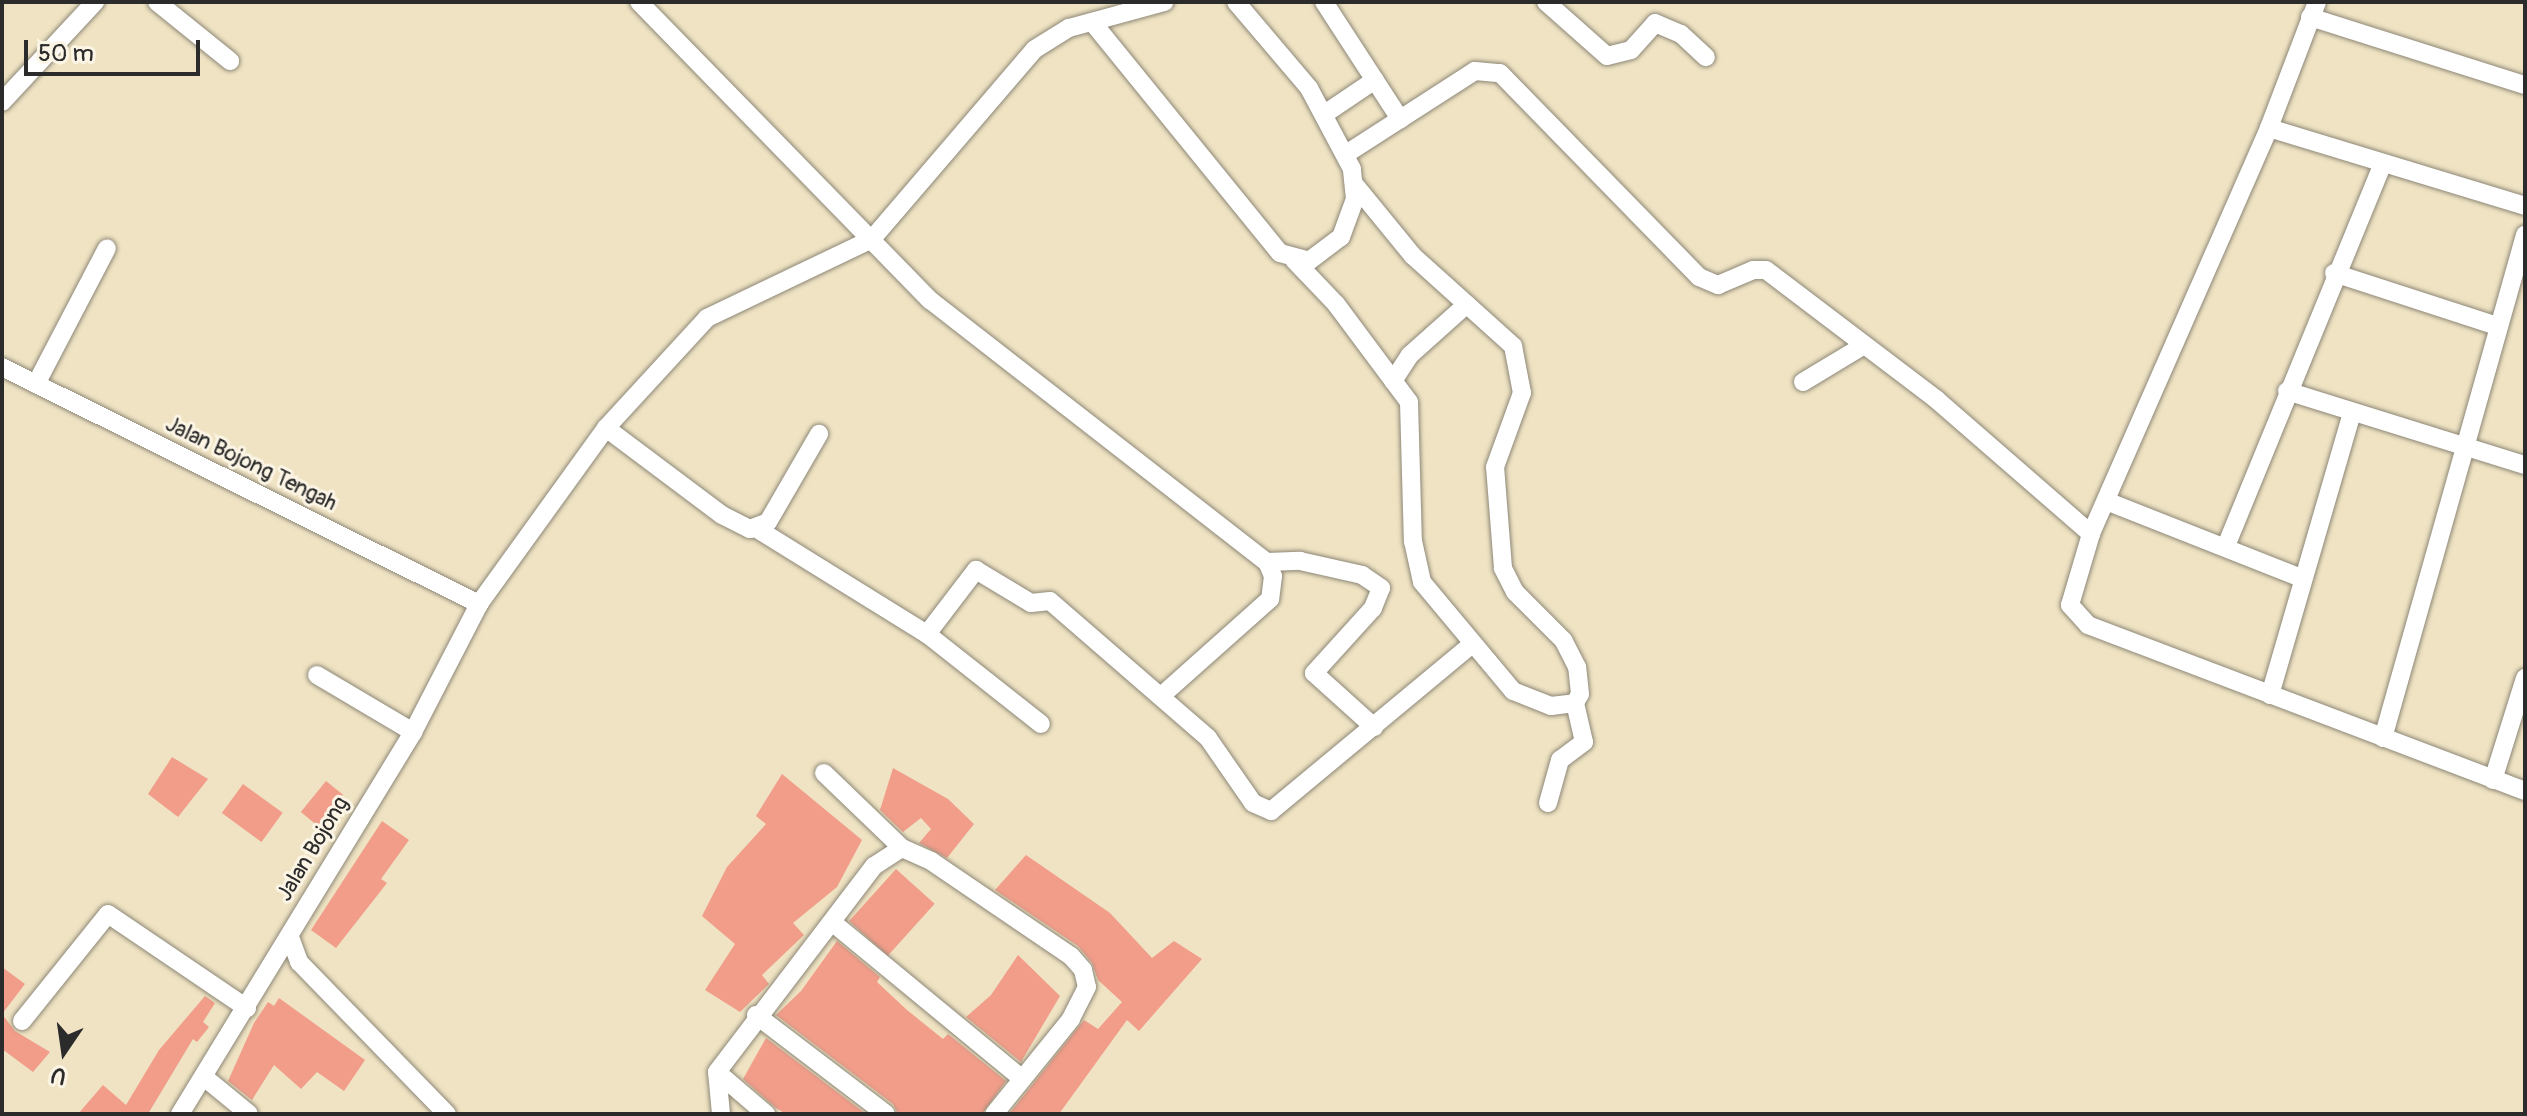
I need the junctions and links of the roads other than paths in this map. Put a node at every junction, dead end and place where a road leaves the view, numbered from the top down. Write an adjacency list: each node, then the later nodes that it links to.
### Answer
1 (95, 2): 14 (street)
2 (157, 2): 11 (street)
3 (639, 2): 23 (street)
4 (1165, 2): 9 (street)
5 (1236, 2): 15 (street)
6 (1324, 2): 12 (street)
7 (1546, 2): 10 (street)
8 (2313, 10): 13 (street); 17 (street)
9 (1093, 23): 23 (street); 25 (street)
10 (1706, 57)
11 (230, 61)
12 (1375, 80): 15 (street); 16 (street)
13 (2525, 85)
14 (2, 102)
15 (1326, 113): 18 (street)
16 (1400, 119): 18 (street); 29 (street)
17 (2269, 128): 19 (street); 40 (street)
18 (1346, 154): 20 (street)
19 (2383, 164): 21 (street); 26 (street)
20 (1354, 184): 25 (street); 27 (street)
21 (2525, 206)
22 (2525, 235): 28 (street)
23 (872, 239): 36 (street, Jalan Bojong); 44 (street)
24 (107, 248): 33 (street)
25 (1294, 260): 31 (street)
26 (2334, 273): 28 (street); 34 (street)
27 (1467, 304): 31 (street); 53 (street)
28 (2497, 326): 38 (street)
29 (1861, 347): 32 (street); 42 (street)
30 (2, 367): 33 (street, Jalan Bojong Tengah)
31 (1393, 381): 48 (street)
32 (1803, 382)
33 (36, 384): 46 (street, Jalan Bojong Tengah)
34 (2287, 391): 35 (street); 43 (street)
35 (2352, 413): 38 (street); 45 (street)
36 (606, 428): 41 (street); 46 (street, Jalan Bojong)
37 (819, 434): 41 (street)
38 (2464, 447): 39 (street); 57 (street)
39 (2525, 465)
40 (2106, 501): 42 (street); 43 (street)
41 (759, 530): 47 (street)
42 (2091, 534): 51 (street)
43 (2226, 546): 45 (street)
44 (1267, 562): 52 (street); 55 (street)
45 (2301, 578): 51 (street)
46 (479, 604): 56 (street, Jalan Bojong)
47 (927, 634): 52 (street); 54 (street)
48 (1470, 646): 53 (street); 55 (street)
49 (317, 675): 56 (street)
50 (2525, 678): 59 (street)
51 (2270, 695): 57 (street)
52 (1161, 696): 55 (street)
53 (1575, 703): 61 (street)
54 (1041, 724)
55 (1374, 727)
56 (413, 732): 64 (street, Jalan Bojong)
57 (2383, 738): 59 (street)
58 (824, 773): 62 (street)
59 (2493, 780): 60 (street)
60 (2525, 791)
61 (1548, 803)
62 (902, 848): 63 (street); 70 (street)
63 (832, 922): 66 (street); 70 (street)
64 (290, 937): 65 (street, Jalan Bojong); 73 (street)
65 (247, 1008): 67 (street); 69 (street, Jalan Bojong)
66 (756, 1015): 68 (street); 76 (street)
67 (22, 1021)
68 (717, 1072): 74 (street); 75 (street)
69 (204, 1077): 71 (street, Jalan Bojong); 72 (street)
70 (1021, 1078): 77 (street)
71 (180, 1114)
72 (249, 1114)
73 (447, 1114)
74 (721, 1114)
75 (766, 1114)
76 (886, 1114)
77 (994, 1114)

